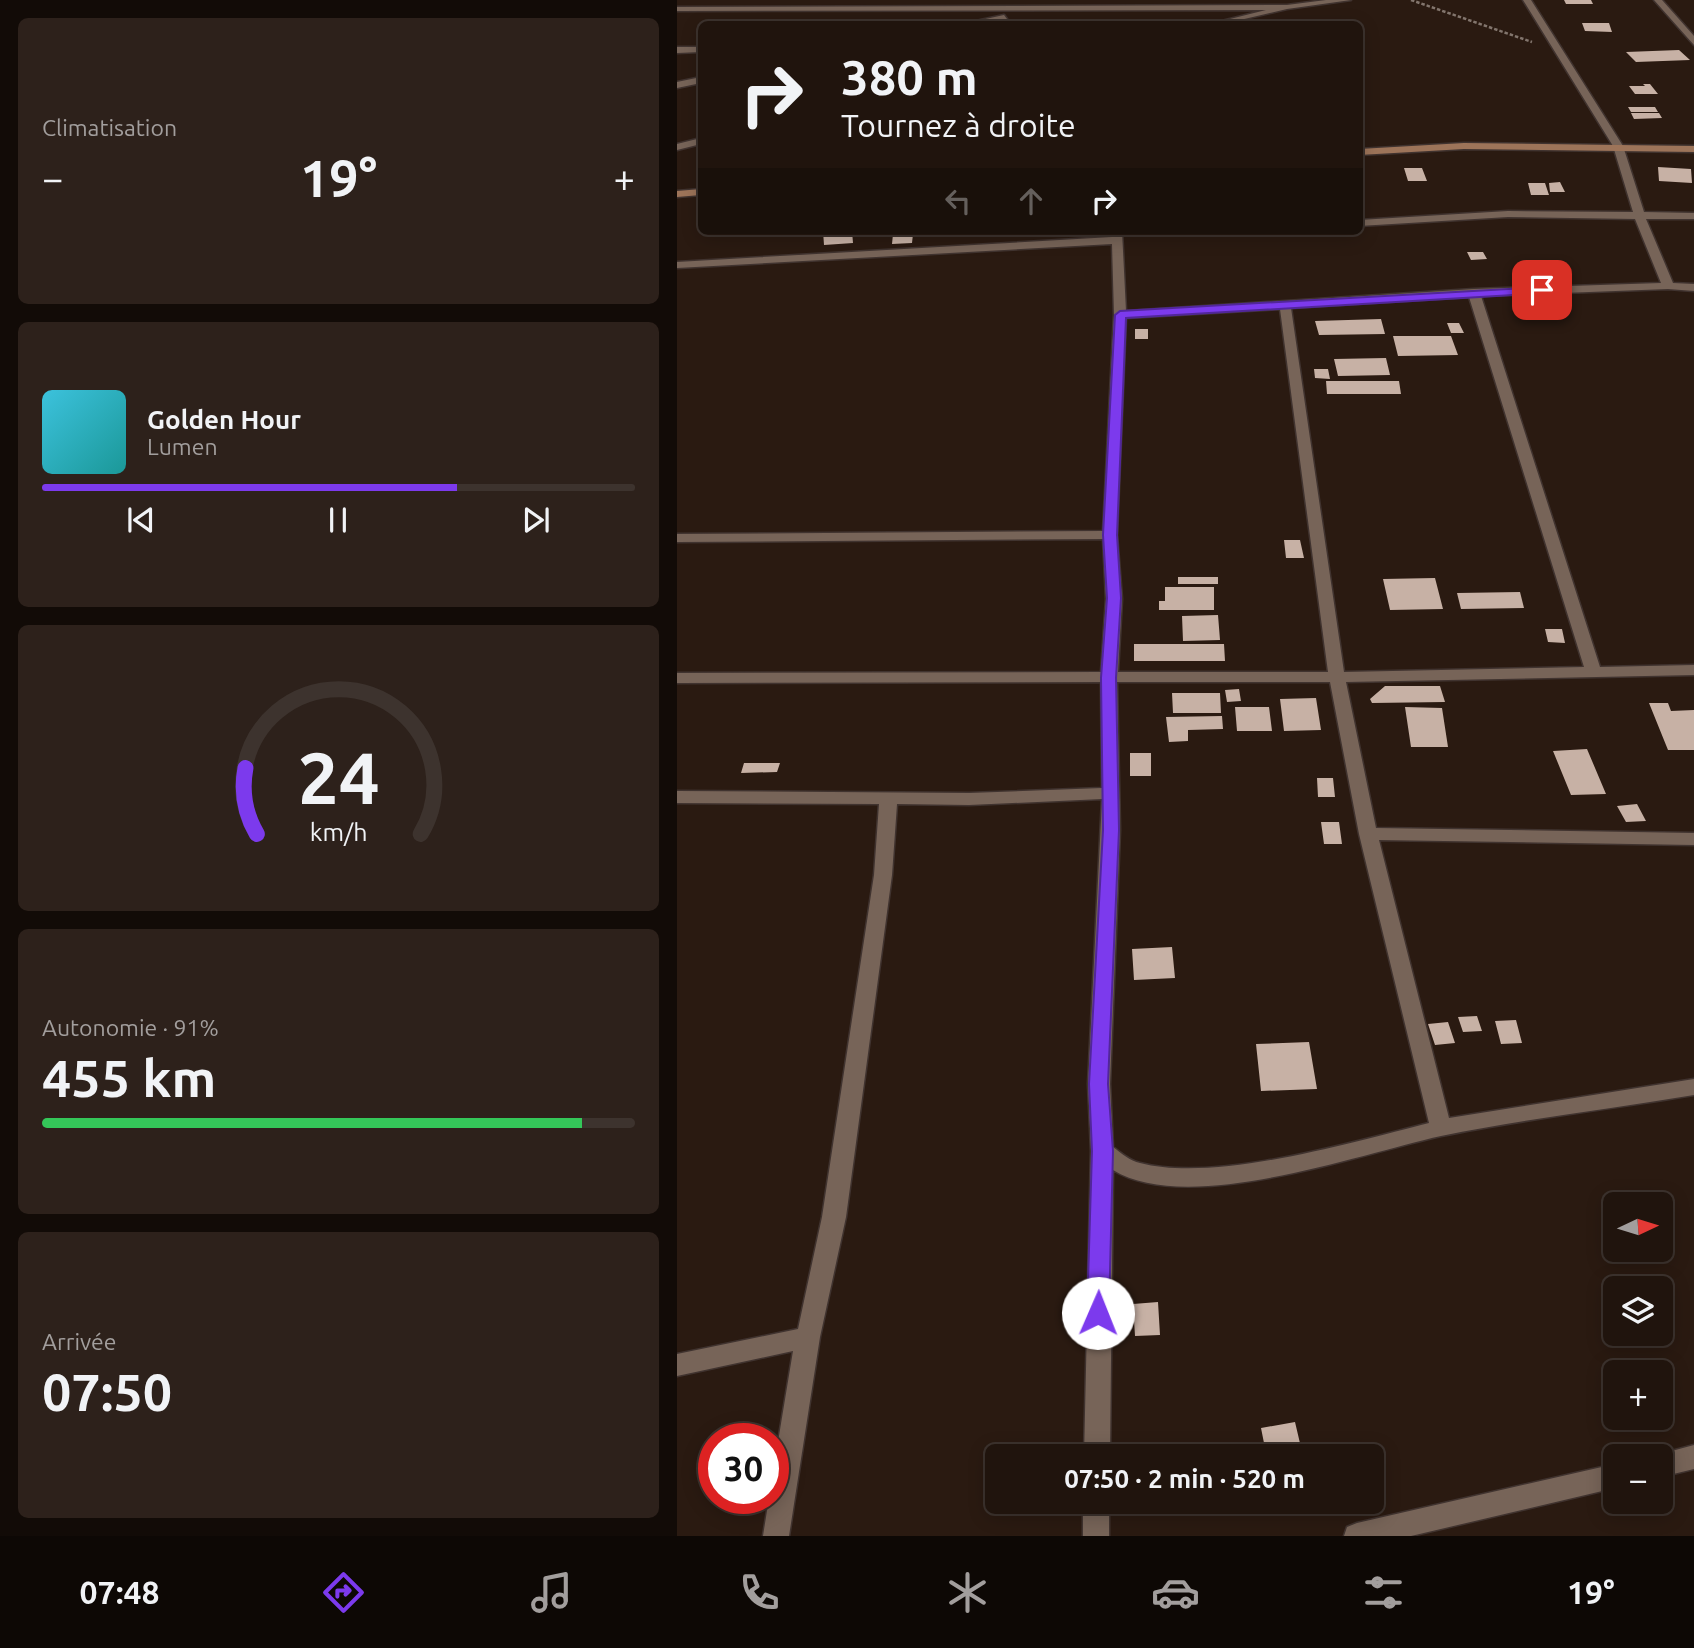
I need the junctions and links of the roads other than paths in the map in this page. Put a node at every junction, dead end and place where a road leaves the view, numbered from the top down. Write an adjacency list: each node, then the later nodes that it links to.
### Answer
1 (1344, 0): 6 (street)
2 (1527, 0): 17 (street)
3 (1658, 0): 11 (street)
4 (994, 4): 5 (street); 7 (street)
5 (1016, 4): 8 (street)
6 (1287, 7): 8 (street); 10 (street)
7 (677, 9)
8 (1039, 9): 9 (street)
9 (981, 21)
10 (1227, 21)
11 (1694, 41)
12 (677, 50): 13 (street)
13 (698, 50)
14 (698, 81): 15 (street)
15 (677, 85)
16 (698, 142): 18 (street)
17 (1618, 146): 19 (street); 20 (street); 23 (street)
18 (677, 147)
19 (1694, 149)
20 (1363, 152)
21 (698, 192): 22 (street)
22 (677, 194)
23 (1639, 214): 24 (street); 25 (street); 28 (street)
24 (1694, 216)
25 (1363, 223)
26 (1117, 235): 27 (street); 32 (street)
27 (677, 265)
28 (1668, 286): 29 (street); 30 (street)
29 (1694, 288)
30 (1474, 293): 31 (street); 36 (street)
31 (1285, 304): 32 (street); 37 (street)
32 (1120, 315): 33 (street)
33 (1110, 535): 34 (street); 39 (street)
34 (677, 538)
35 (1694, 670): 36 (street)
36 (1593, 671): 37 (street)
37 (1337, 677): 39 (street); 43 (street)
38 (677, 678): 39 (street)
39 (1109, 678): 40 (street)
40 (1111, 793): 42 (street); 47 (street)
41 (677, 797): 42 (street)
42 (889, 797): 48 (street)
43 (1368, 834): 44 (street); 46 (street)
44 (1694, 839)
45 (1694, 1087): 46 (street)
46 (1442, 1128): 47 (street)
47 (1102, 1151): 50 (street)
48 (808, 1337): 49 (street); 55 (street)
49 (677, 1366)
50 (1096, 1444)
51 (1694, 1457): 52 (street)
52 (1673, 1462)
53 (1603, 1479): 57 (street)
54 (1096, 1514): 56 (street)
55 (776, 1536)
56 (1096, 1536)
57 (1357, 1536)

